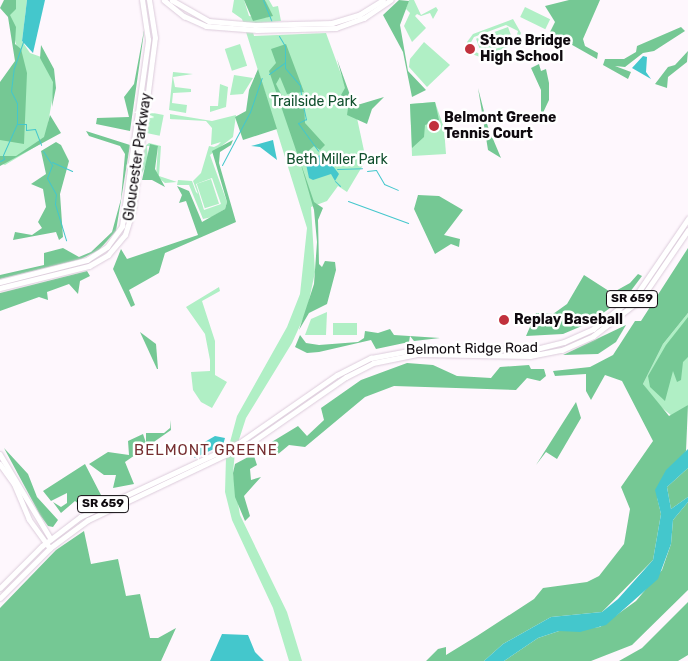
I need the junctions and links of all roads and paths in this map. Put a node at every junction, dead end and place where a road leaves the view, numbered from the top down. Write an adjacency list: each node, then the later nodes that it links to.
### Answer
1 (142, 0): 9 (main road, Gloucester Parkway)
2 (149, 0): 10 (main road, Gloucester Parkway)
3 (164, 0): 6 (main road)
4 (172, 0): 5 (main road)
5 (383, 0)
6 (391, 0)
7 (688, 218): 13 (main road, Belmont Ridge Road / SR 659)
8 (688, 230): 15 (main road, Belmont Ridge Road / SR 659)
9 (0, 282)
10 (0, 288)
11 (0, 454): 13 (main road)
12 (0, 464): 14 (main road)
13 (51, 539): 14 (main road, Belmont Ridge Road / SR 659); 15 (main road)
14 (46, 543): 15 (main road); 16 (main road, Belmont Ridge Road / SR 659)
15 (53, 546): 17 (main road, Belmont Ridge Road / SR 659)
16 (0, 588)
17 (0, 598)

